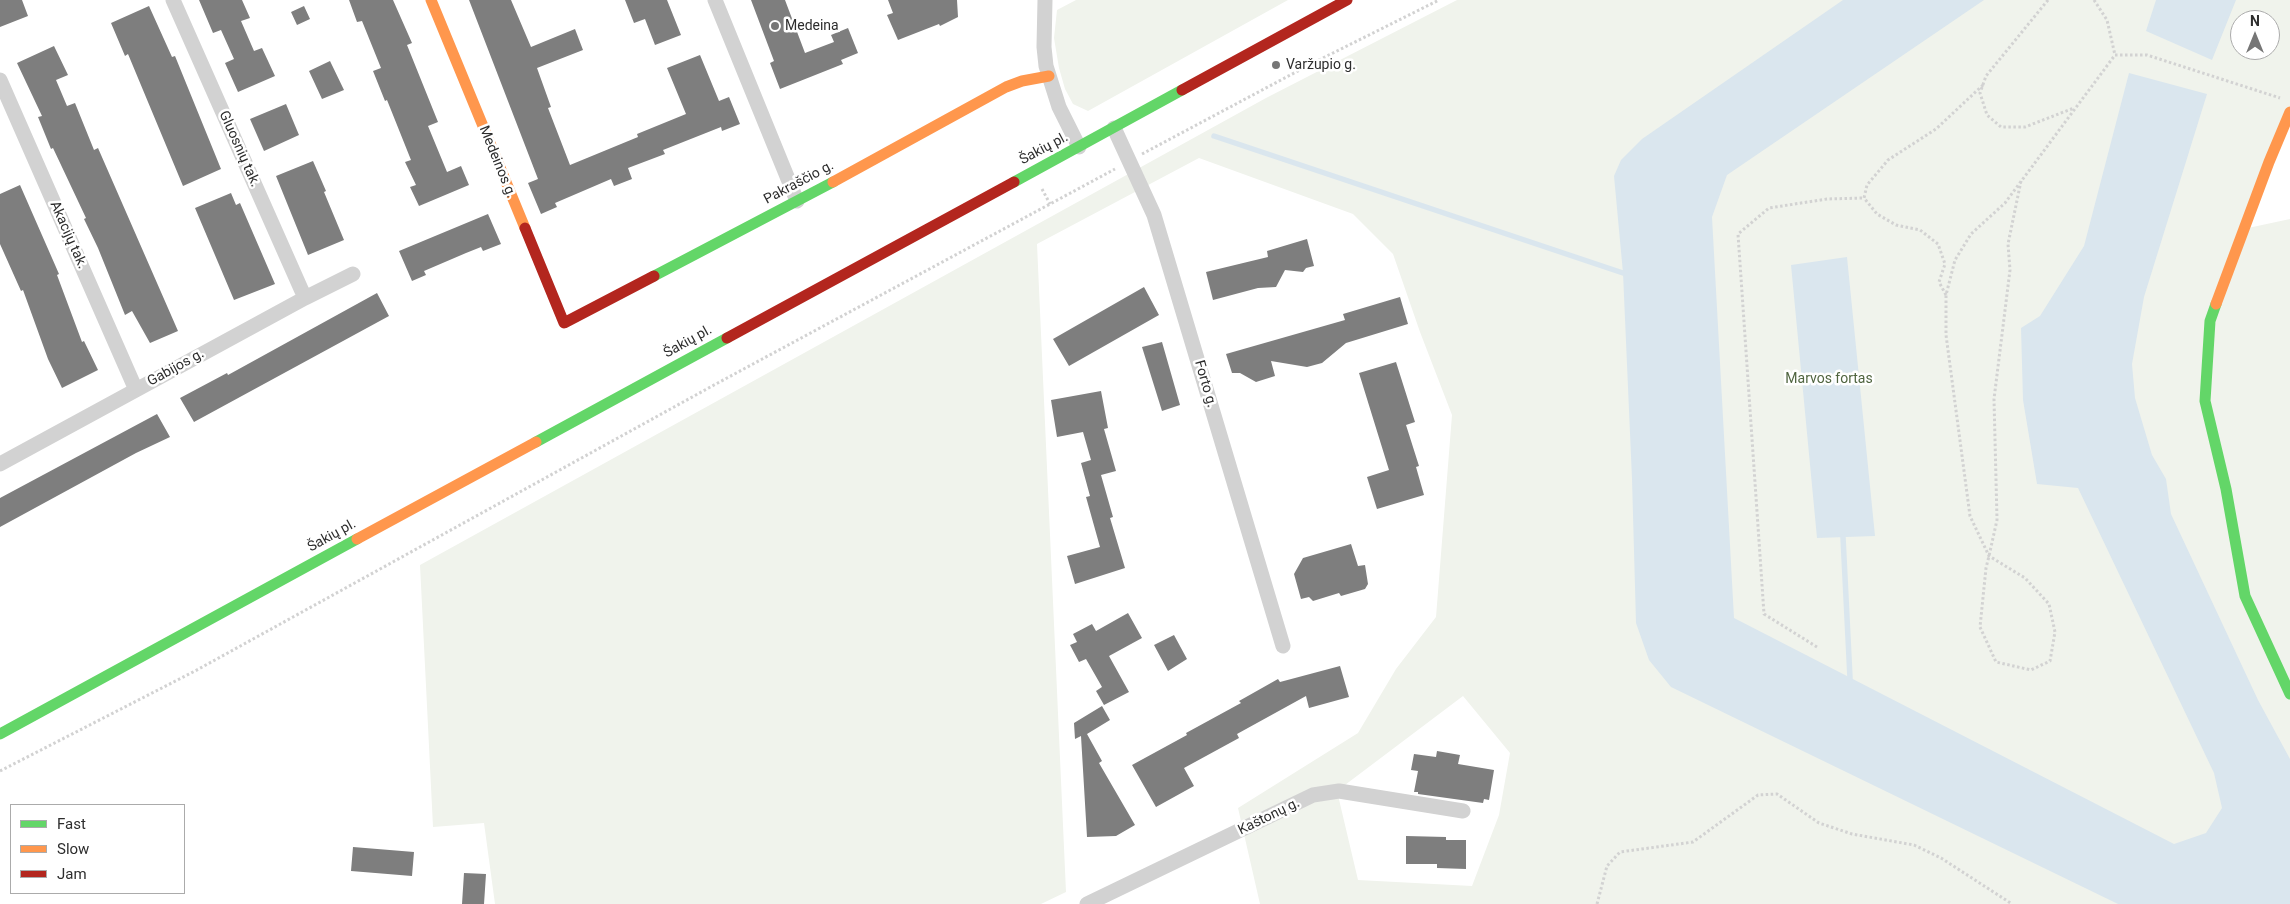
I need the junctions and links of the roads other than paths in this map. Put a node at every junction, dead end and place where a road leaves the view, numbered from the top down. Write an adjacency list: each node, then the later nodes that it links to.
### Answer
1 (174, 0): 13 (street, Gluosnių tak.)
2 (431, 0): 14 (main road, Medeinos g.)
3 (715, 0): 11 (street)
4 (1045, 0): 6 (street)
5 (1347, 0): 9 (main road, Šakių pl.)
6 (1049, 76): 10 (street); 11 (main road, Pakraščio g.)
7 (0, 80): 15 (street, Akacijų tak.)
8 (2290, 112): 18 (main road)
9 (1114, 128): 10 (main road, Šakių pl.); 17 (street, Forto g.)
10 (1078, 147): 19 (main road, Šakių pl.)
11 (797, 201): 14 (main road, Pakraščio g.)
12 (353, 274): 13 (street, Gabijos g.)
13 (305, 298): 15 (street, Gabijos g.)
14 (564, 323)
15 (136, 390): 16 (street, Gabijos g.)
16 (0, 464)
17 (1283, 646)
18 (2290, 694)
19 (44, 710): 20 (main road, Šakių pl.); 21 (main road, Šakių pl.)
20 (0, 728)
21 (0, 734)
22 (1463, 811): 23 (street, Kaštonų g.)
23 (1088, 904)

